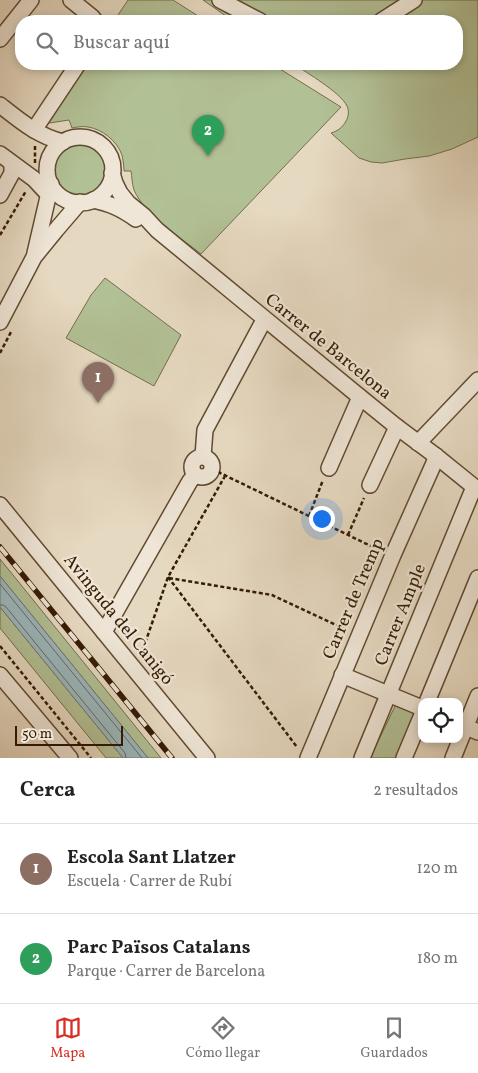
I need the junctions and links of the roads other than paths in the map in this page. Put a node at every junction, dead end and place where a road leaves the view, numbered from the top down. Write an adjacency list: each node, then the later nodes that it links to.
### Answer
1 (31, 0): 5 (street)
2 (71, 0): 6 (street)
3 (220, 0): 7 (street)
4 (414, 0): 8 (street)
5 (19, 15)
6 (90, 15)
7 (249, 15)
8 (390, 15)
9 (15, 20): 10 (street)
10 (0, 39)
11 (74, 70): 13 (street)
12 (0, 104): 13 (street)
13 (34, 135): 14 (street)
14 (63, 142): 17 (street); 18 (street)
15 (0, 154): 16 (street)
16 (12, 164): 18 (street); 19 (street)
17 (112, 173): 20 (street); 21 (street, Carrer de Barcelona)
18 (49, 189): 20 (street); 22 (street)
19 (0, 195)
20 (86, 201): 21 (street, Carrer de Barcelona); 22 (street)
21 (157, 230): 23 (street, Carrer de Barcelona)
22 (34, 257): 24 (street)
23 (264, 320): 26 (street, Carrer de Barcelona); 29 (street)
24 (0, 322)
25 (478, 380): 28 (street)
26 (360, 397): 27 (street, Carrer de Barcelona); 31 (street)
27 (397, 428): 28 (street, Carrer de Barcelona); 33 (street)
28 (418, 443): 30 (street, Carrer de Barcelona)
29 (203, 456): 32 (street); 32 (street)
30 (436, 456): 34 (street, Carrer de Barcelona); 39 (street, Carrer de Tremp)
31 (329, 468)
32 (195, 474): 37 (street)
33 (370, 485)
34 (476, 488): 40 (street, Carrer Ample)
35 (0, 505): 37 (street, Avinguda del Canigó)
36 (478, 578): 42 (street)
37 (104, 632): 48 (street, Avinguda del Canigó)
38 (0, 675): 47 (street)
39 (342, 675): 40 (street); 46 (street, Carrer de Tremp)
40 (389, 694): 43 (street); 49 (street, Carrer Ample)
41 (478, 696): 45 (street)
42 (429, 698)
43 (418, 706)
44 (418, 724): 50 (street)
45 (468, 727): 51 (street)
46 (310, 755)
47 (70, 758)
48 (207, 758)
49 (362, 758)
50 (404, 758)
51 (452, 758)

